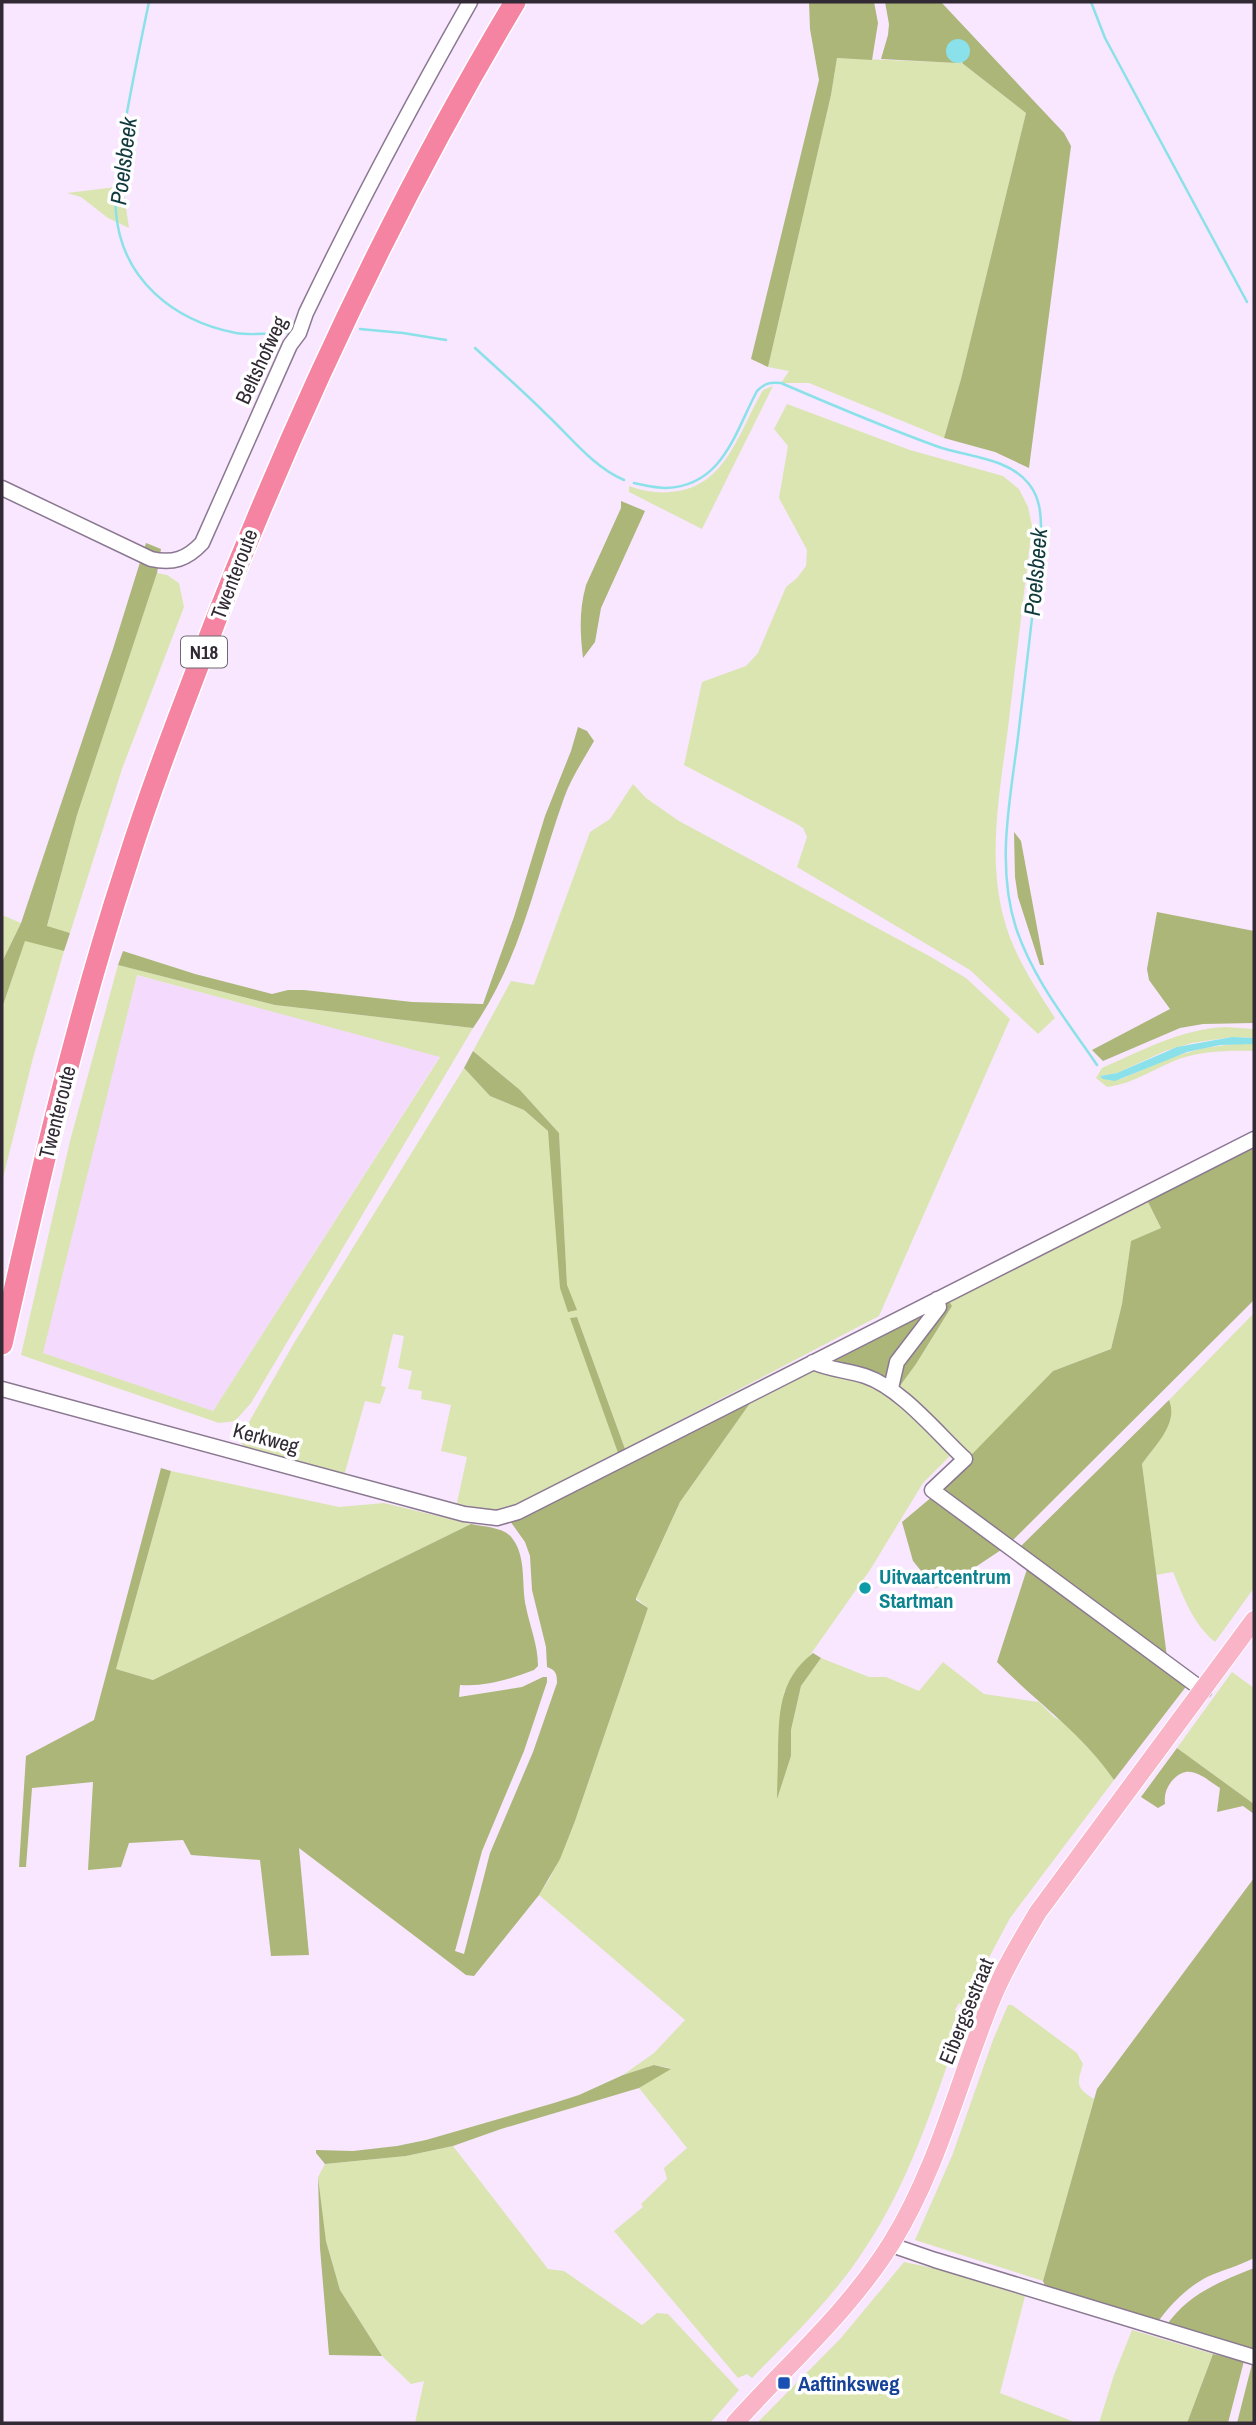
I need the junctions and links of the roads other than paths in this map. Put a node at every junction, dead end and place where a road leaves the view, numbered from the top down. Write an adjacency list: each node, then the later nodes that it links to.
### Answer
1 (470, 2): 4 (street, Beltshofweg)
2 (499, 2): 6 (highway, Twenteroute / N18)
3 (515, 2): 8 (highway, Twenteroute / N18)
4 (2, 488)
5 (1254, 1139): 7 (street, Kerkweg)
6 (2, 1282)
7 (937, 1299): 9 (street, Kerkweg); 10 (street)
8 (2, 1344)
9 (813, 1362): 10 (street); 11 (street, Kerkweg)
10 (891, 1388): 13 (street)
11 (7, 1391)
12 (1254, 1620): 13 (main road, Eibergsestraat)
13 (1204, 1691): 14 (main road, Eibergsestraat)
14 (891, 2243): 15 (street); 16 (main road, Eibergsestraat)
15 (1254, 2357)
16 (736, 2423)

